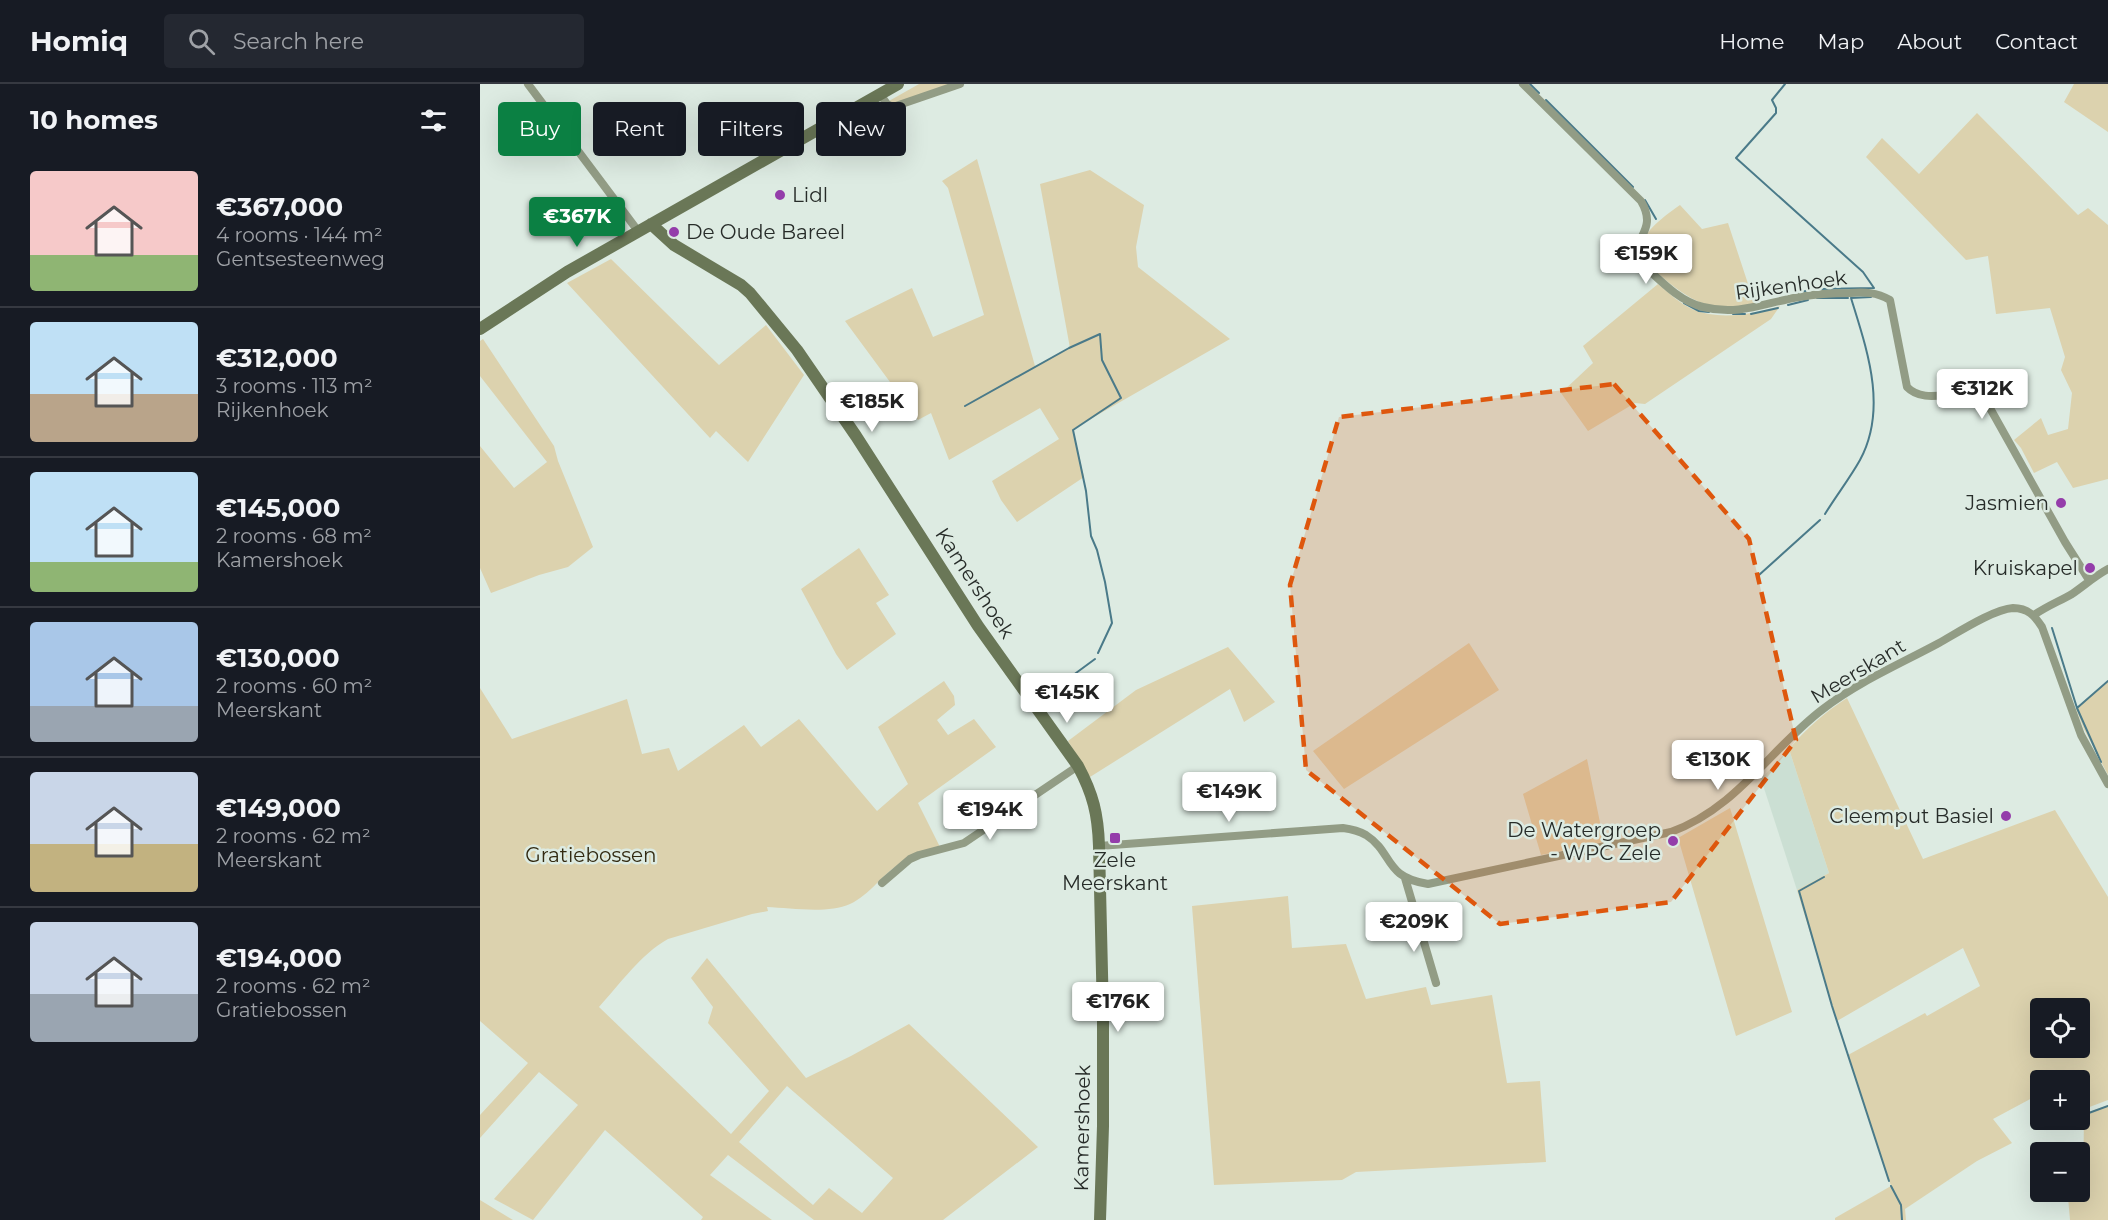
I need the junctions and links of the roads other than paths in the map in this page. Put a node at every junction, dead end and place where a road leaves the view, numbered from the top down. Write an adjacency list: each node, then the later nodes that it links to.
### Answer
1 (528, 84): 7 (street)
2 (898, 84): 5 (street)
3 (960, 84): 5 (street)
4 (1523, 84): 10 (street, Rijkenhoek)
5 (880, 94): 6 (street)
6 (651, 224): 7 (street); 12 (street, Kamershoek)
7 (638, 231): 8 (street)
8 (480, 330)
9 (2108, 569): 10 (street)
10 (2089, 580): 11 (street)
11 (2034, 615): 13 (street); 15 (street, Meerskant)
12 (1078, 766): 14 (street, Kamershoek); 16 (street)
13 (2108, 784)
14 (1099, 846): 15 (street); 18 (street, Kamershoek)
15 (1405, 878): 17 (street)
16 (882, 883)
17 (1436, 983)
18 (1100, 1220)

